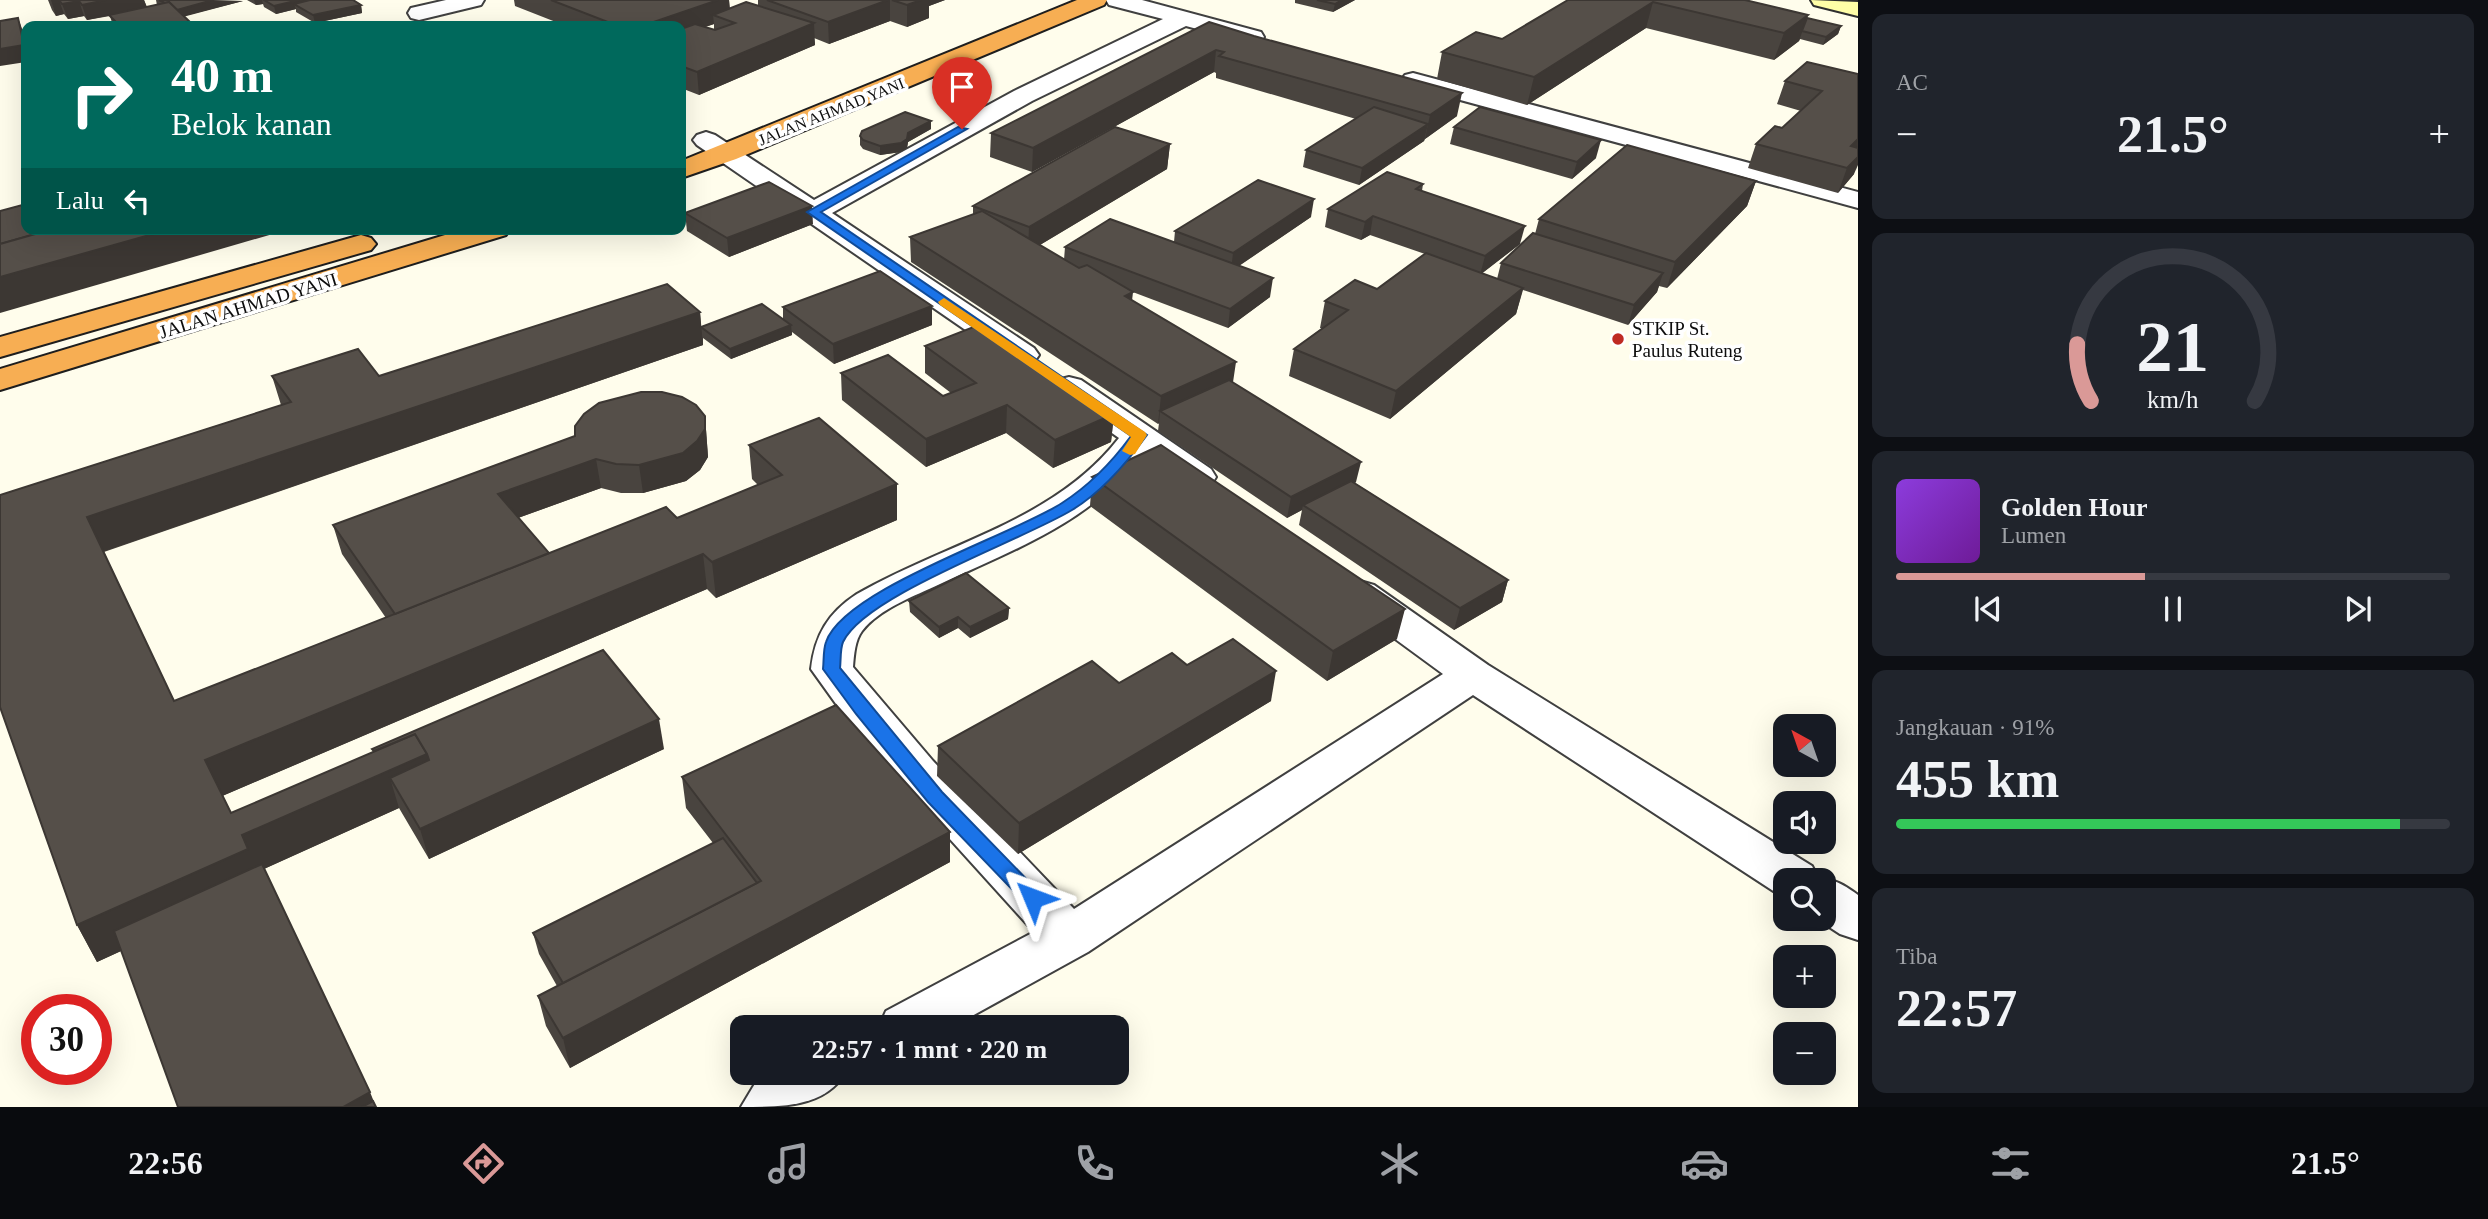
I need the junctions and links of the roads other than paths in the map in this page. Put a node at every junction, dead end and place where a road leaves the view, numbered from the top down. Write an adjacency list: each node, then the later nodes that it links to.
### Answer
1 (395, 0): 8 (street)
2 (473, 0): 8 (street)
3 (1045, 0): 13 (highway, JALAN AHMAD YANI)
4 (1096, 0): 13 (highway, JALAN AHMAD YANI)
5 (1117, 0): 9 (street)
6 (1822, 0): 7 (street)
7 (1858, 9)
8 (419, 13): 10 (street)
9 (1184, 18): 11 (street); 16 (street)
10 (434, 21)
11 (1278, 44)
12 (1385, 73): 15 (street)
13 (705, 147): 14 (highway, JALAN AHMAD YANI); 16 (street)
14 (686, 165)
15 (1858, 200)
16 (813, 212): 23 (street)
17 (392, 235): 19 (highway, JALAN AHMAD YANI)
18 (477, 235): 20 (highway, JALAN AHMAD YANI)
19 (255, 274): 20 (highway); 21 (highway, JALAN AHMAD YANI)
20 (279, 297): 22 (highway, JALAN AHMAD YANI)
21 (0, 347)
22 (0, 380)
23 (1139, 435): 24 (street); 30 (street)
24 (1228, 499)
25 (1328, 571): 26 (street)
26 (1473, 675): 27 (street); 30 (street)
27 (1776, 868)
28 (1836, 906): 29 (street)
29 (1858, 920)
30 (1070, 937): 31 (street)
31 (927, 1015)
32 (795, 1085): 33 (street)
33 (769, 1107)

